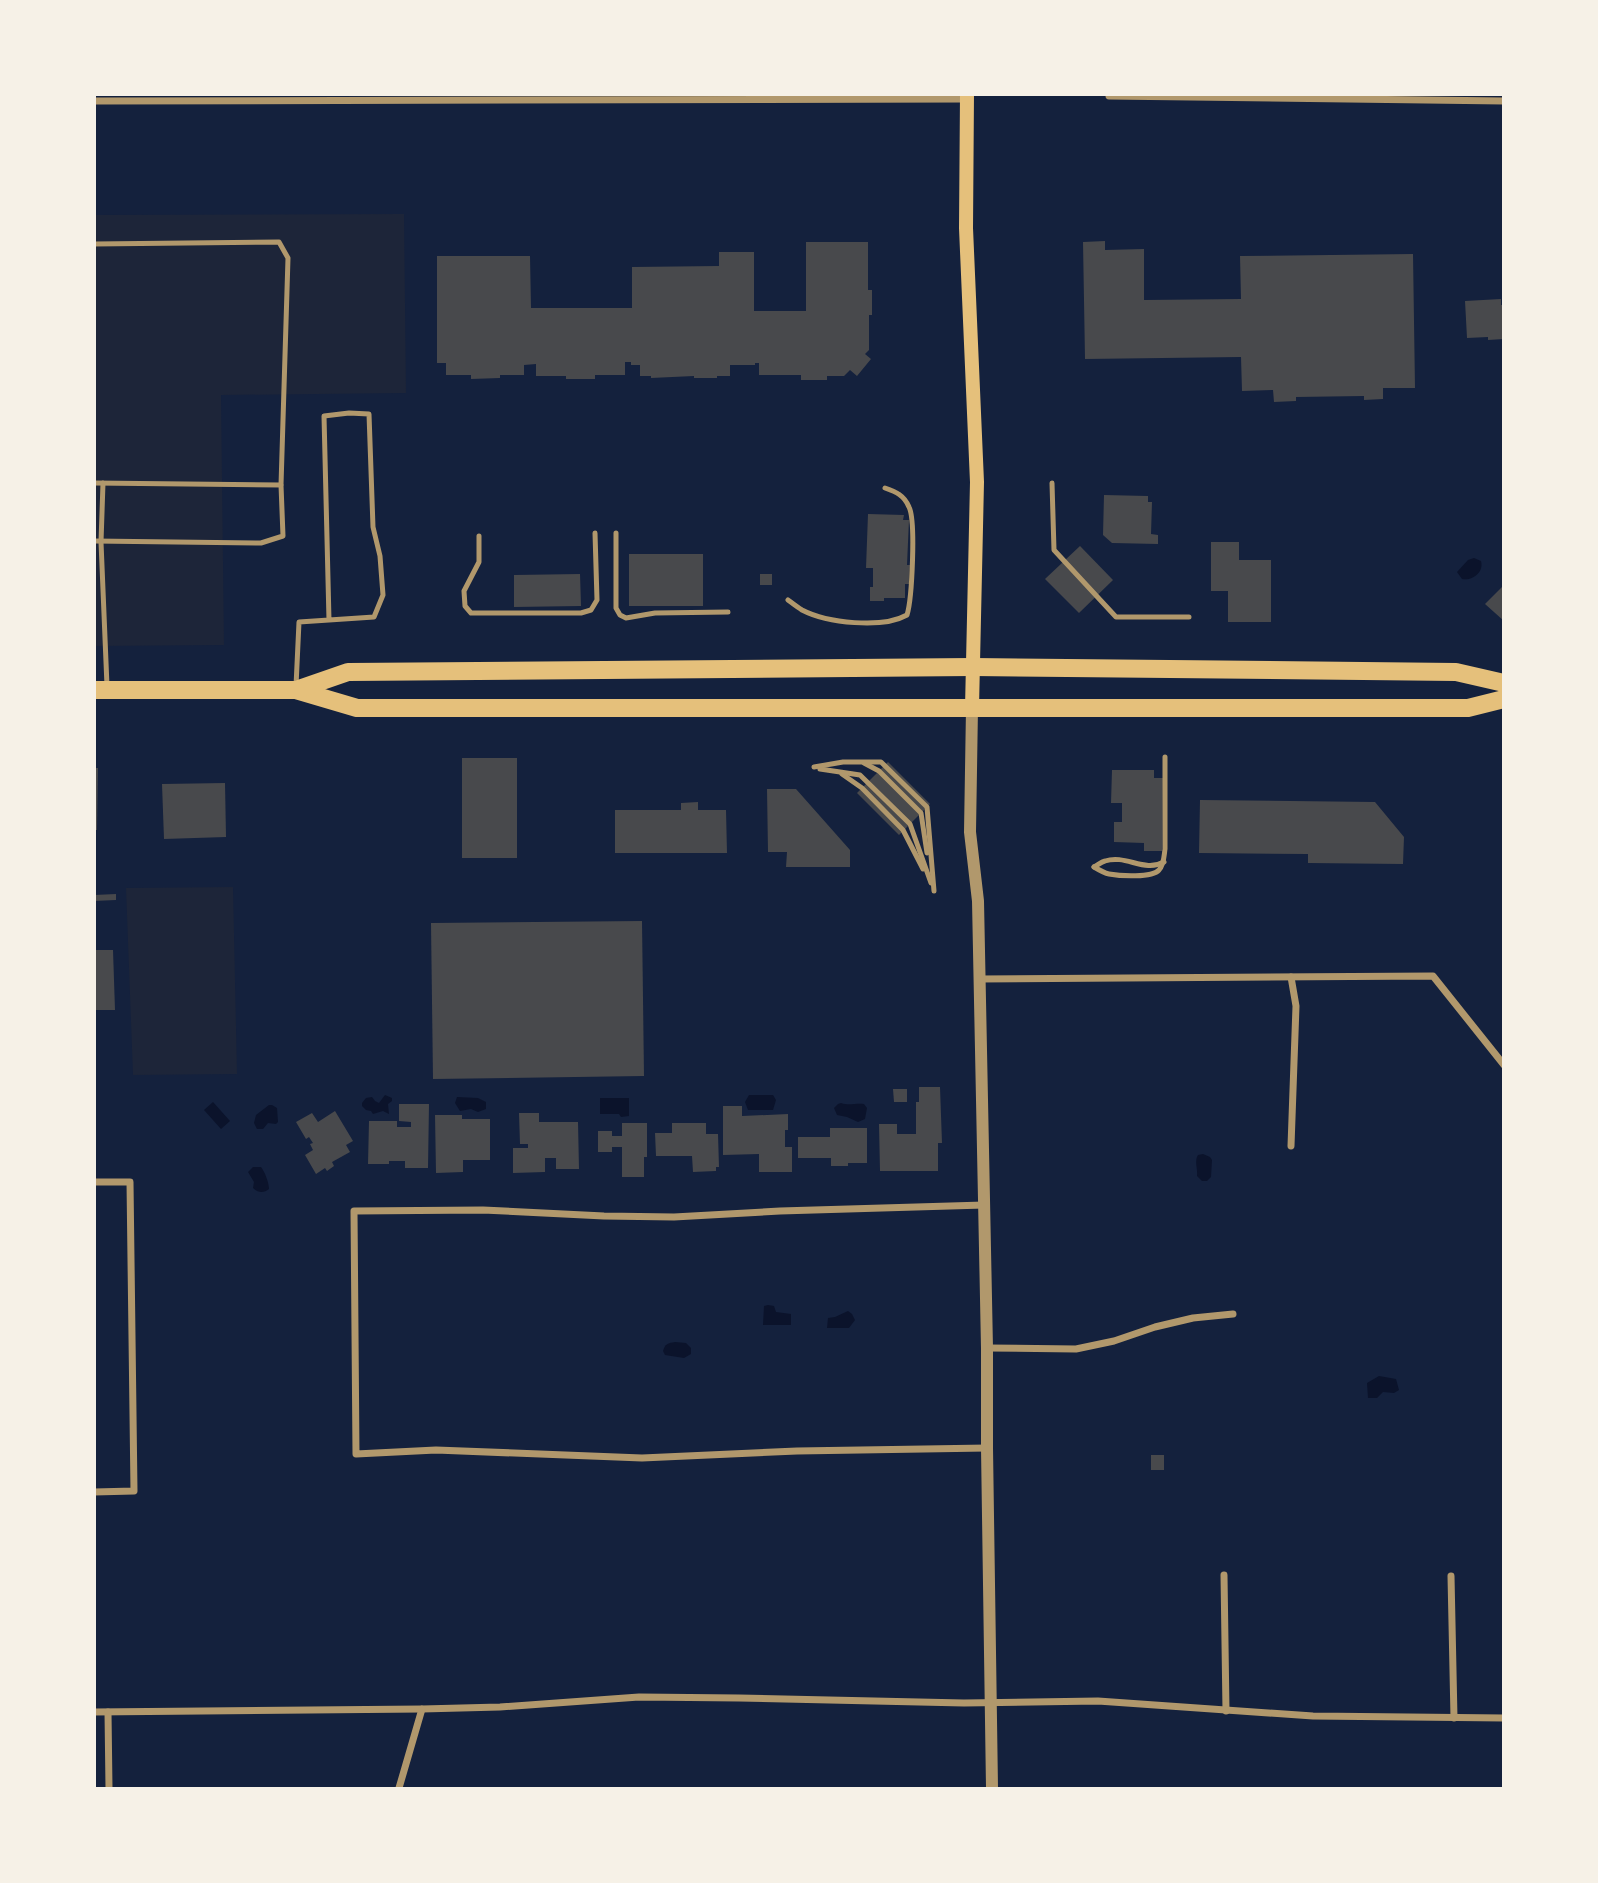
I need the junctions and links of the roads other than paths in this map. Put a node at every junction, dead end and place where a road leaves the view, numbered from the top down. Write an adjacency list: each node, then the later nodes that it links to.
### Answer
1 (1109, 95): 6 (street)
2 (382, 97): 3 (street); 5 (street)
3 (817, 97): 4 (street)
4 (967, 97): 21 (main road)
5 (94, 101)
6 (1503, 101)
7 (94, 244): 11 (lane)
8 (94, 483): 9 (lane)
9 (103, 484): 11 (lane); 16 (lane)
10 (1052, 484): 19 (lane)
11 (281, 485): 16 (lane)
12 (885, 488): 17 (lane)
13 (596, 533): 15 (lane)
14 (616, 533): 18 (lane)
15 (479, 536)
16 (98, 541): 23 (lane)
17 (788, 600)
18 (728, 612)
19 (1189, 617)
20 (329, 620): 20 (lane); 24 (lane)
21 (973, 667): 22 (main road); 24 (main road); 26 (main road)
22 (1503, 684)
23 (101, 690): 24 (main road)
24 (296, 690): 26 (main road)
25 (1503, 699): 26 (main road)
26 (972, 708): 31 (street)
27 (1165, 757): 28 (lane)
28 (1164, 862): 28 (lane)
29 (934, 891): 29 (lane)
30 (1292, 976): 31 (street); 32 (street); 33 (street)
31 (979, 979): 35 (street)
32 (1503, 1065)
33 (1292, 1146)
34 (94, 1182): 39 (street)
35 (984, 1205): 37 (street); 38 (street)
36 (1233, 1314): 37 (street)
37 (987, 1348): 38 (street)
38 (987, 1448): 42 (street)
39 (94, 1492)
40 (1224, 1575): 44 (street)
41 (1451, 1576): 47 (street)
42 (991, 1702): 43 (street); 44 (street); 51 (street)
43 (422, 1709): 46 (street); 50 (street)
44 (1226, 1711): 47 (street)
45 (94, 1712): 46 (street)
46 (108, 1712): 49 (street)
47 (1454, 1717): 48 (street)
48 (1503, 1718)
49 (108, 1788)
50 (399, 1788)
51 (992, 1788)

